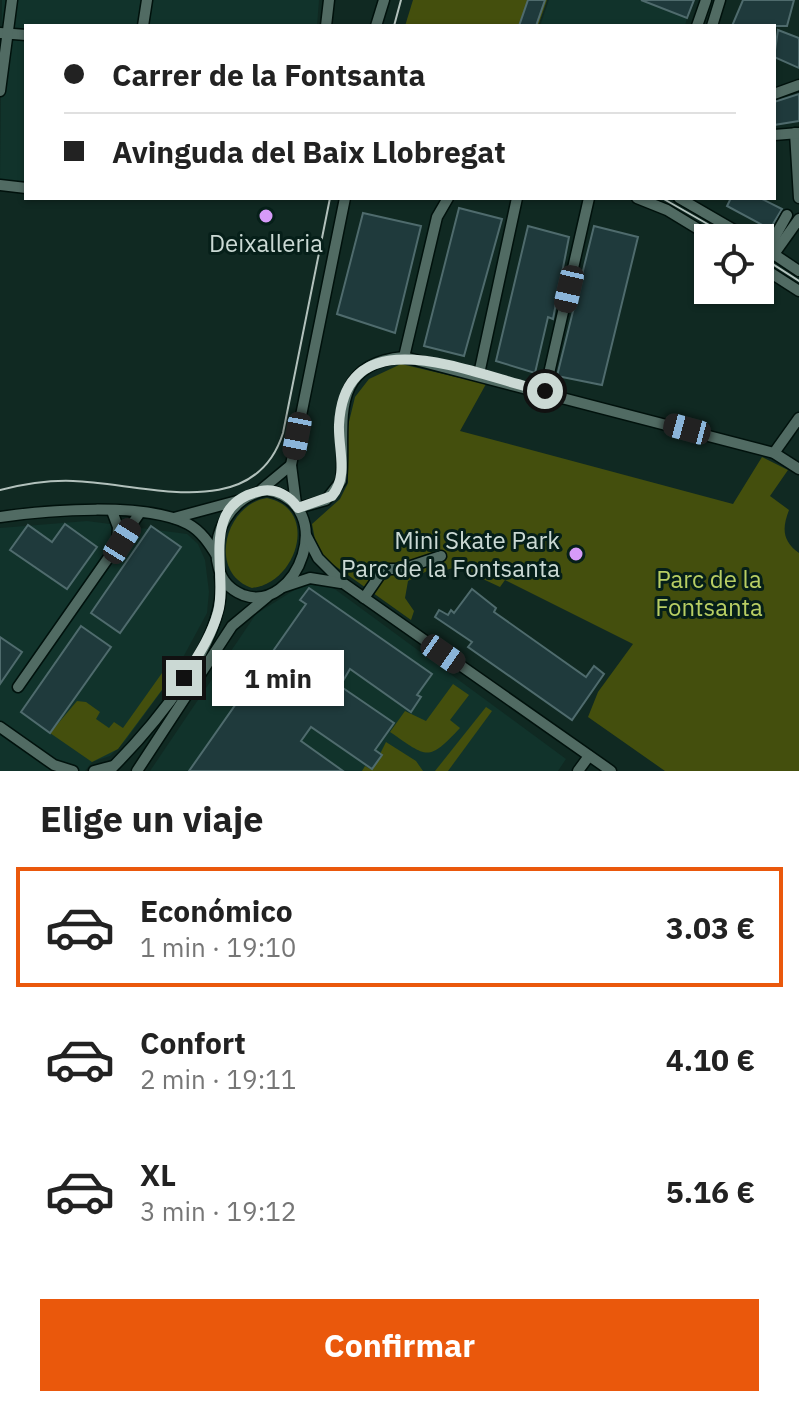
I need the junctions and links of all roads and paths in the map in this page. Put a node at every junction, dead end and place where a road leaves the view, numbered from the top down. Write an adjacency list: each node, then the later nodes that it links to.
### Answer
1 (12, 0): 12 (street)
2 (147, 0): 7 (street)
3 (329, 0): 8 (street)
4 (384, 0): 9 (street)
5 (706, 0): 10 (street)
6 (720, 0): 11 (street)
7 (143, 24)
8 (326, 24)
9 (377, 24)
10 (698, 24)
11 (713, 24)
12 (4, 33): 13 (street); 15 (street)
13 (24, 35)
14 (799, 85): 16 (street)
15 (0, 91)
16 (776, 93)
17 (797, 133): 18 (street); 21 (street)
18 (776, 135)
19 (0, 185): 20 (street)
20 (24, 188)
21 (799, 198)
22 (345, 200): 43 (street)
23 (447, 200): 38 (street)
24 (517, 200): 39 (street)
25 (589, 200): 40 (street)
26 (645, 200): 31 (street)
27 (682, 200): 30 (street)
28 (787, 215): 32 (street)
29 (799, 219): 33 (street)
30 (724, 224)
31 (694, 227)
32 (774, 237)
33 (774, 242)
34 (774, 254): 35 (street)
35 (799, 271)
36 (774, 275): 37 (street)
37 (799, 291)
38 (404, 357): 39 (street); 47 (street)
39 (479, 374): 40 (street)
40 (545, 391): 42 (street)
41 (799, 418): 42 (street)
42 (774, 453): 44 (street)
43 (291, 465): 45 (street); 48 (street)
44 (799, 469)
45 (258, 491): 46 (street); 48 (street)
46 (241, 500): 52 (street); 55 (street)
47 (320, 502): 48 (street); 53 (street)
48 (297, 506): 53 (street)
49 (112, 511): 50 (street); 51 (street); 54 (street)
50 (139, 514): 52 (street); 54 (street)
51 (0, 517)
52 (174, 518): 55 (street)
53 (306, 529): 58 (street); 59 (street)
54 (117, 545): 61 (street)
55 (217, 556): 57 (street)
56 (441, 556): 60 (street)
57 (219, 571): 59 (street); 64 (street)
58 (343, 583): 59 (street); 60 (street)
59 (276, 591): 67 (street)
60 (364, 598): 63 (street)
61 (18, 687)
62 (0, 727): 65 (street)
63 (589, 756): 68 (street); 69 (street)
64 (112, 768): 66 (street)
65 (73, 771)
66 (94, 771)
67 (137, 771)
68 (578, 771)
69 (611, 771)

